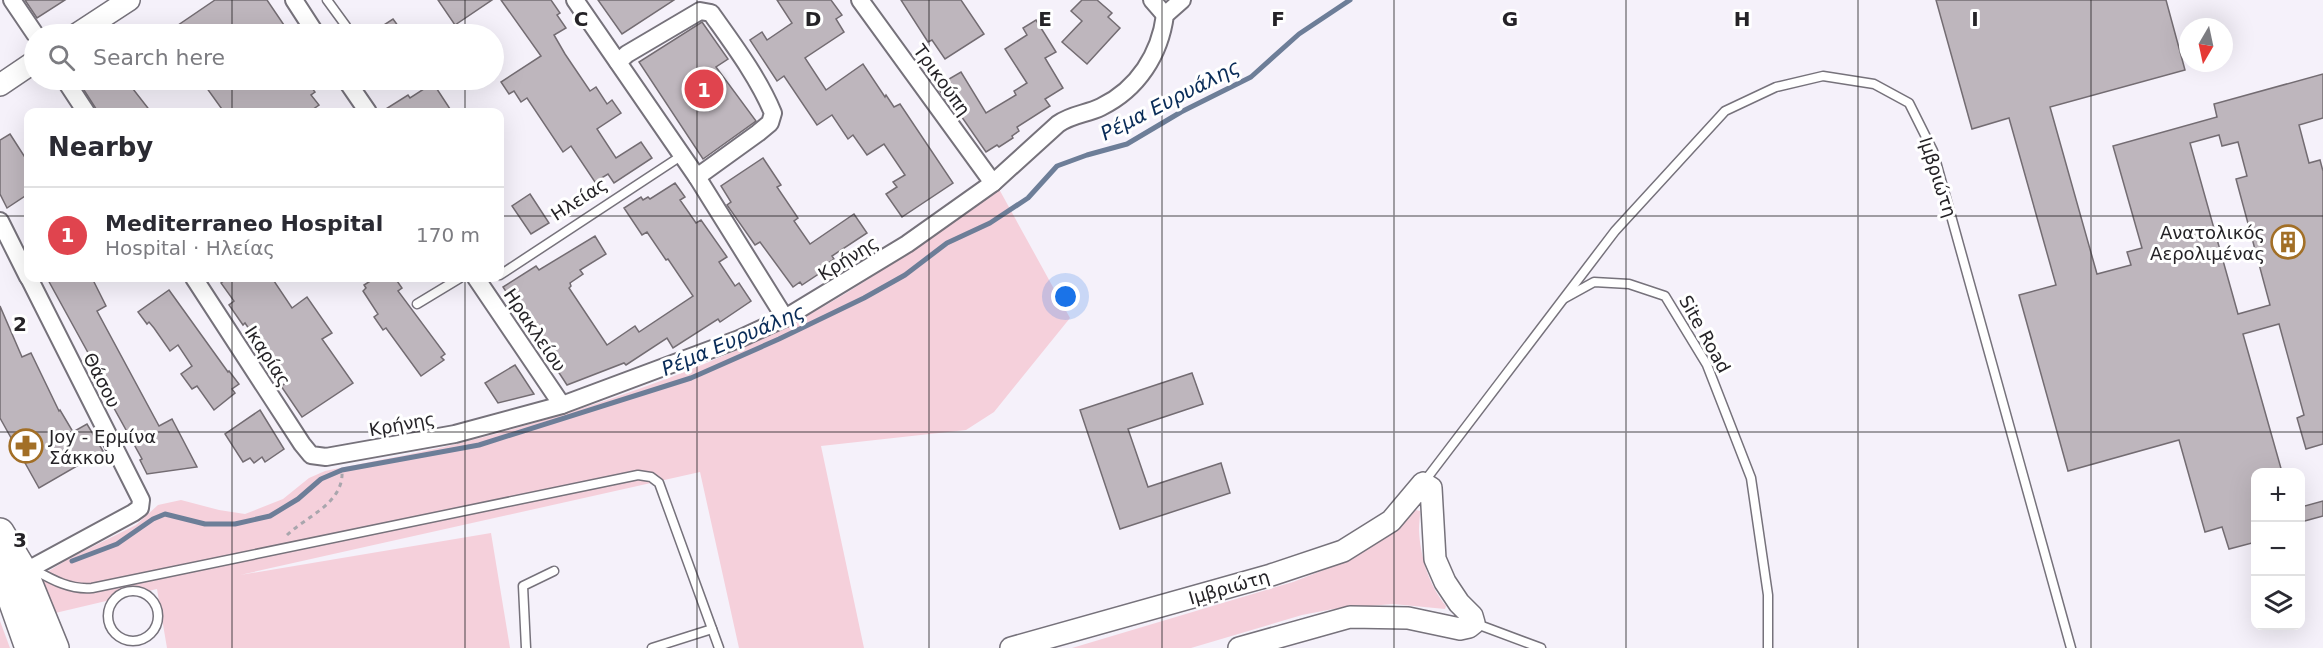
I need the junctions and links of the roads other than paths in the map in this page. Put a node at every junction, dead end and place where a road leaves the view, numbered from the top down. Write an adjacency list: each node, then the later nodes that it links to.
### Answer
1 (12, 0): 10 (street)
2 (129, 0): 11 (street)
3 (294, 0): 12 (street)
4 (327, 0): 13 (lane)
5 (575, 0): 14 (street)
6 (860, 0): 23 (street, Τρικούπη)
7 (1152, 0): 9 (street)
8 (1182, 0): 9 (street)
9 (1165, 15): 23 (street, Κρήνης)
10 (28, 24)
11 (92, 24)
12 (310, 24)
13 (345, 24)
14 (618, 62): 21 (street); 22 (street)
15 (24, 69): 16 (street)
16 (0, 85)
17 (72, 90): 19 (street)
18 (353, 90): 20 (street)
19 (83, 108)
20 (365, 108)
21 (681, 156): 22 (street); 26 (lane, Ηλείας)
22 (697, 177): 33 (street)
23 (993, 183): 33 (street, Κρήνης)
24 (0, 221): 25 (street, Θάσου)
25 (24, 267)
26 (504, 272)
27 (32, 282): 38 (street, Θάσου)
28 (197, 282): 35 (street, Ικαρίας)
29 (453, 282): 32 (lane)
30 (485, 282): 34 (street, Ηρακλείου)
31 (1562, 299): 36 (lane, Site Road); 51 (lane, Site Road); 52 (lane, Ιμβριώτη)
32 (417, 304)
33 (785, 318): 34 (street, Κρήνης)
34 (561, 405): 35 (street, Κρήνης)
35 (311, 455)
36 (1424, 483): 40 (street); 48 (street, Ιμβριώτη)
37 (0, 532): 38 (main road)
38 (18, 569): 41 (lane); 43 (main road); 44 (main road)
39 (554, 571): 45 (lane)
40 (1474, 623): 49 (street); 50 (lane)
41 (712, 630): 46 (lane); 47 (lane)
42 (141, 644): 42 (lane)
43 (29, 648)
44 (55, 648)
45 (526, 648)
46 (651, 648)
47 (718, 648)
48 (1011, 648)
49 (1239, 648)
50 (1541, 648)
51 (1768, 648)
52 (2071, 648)

